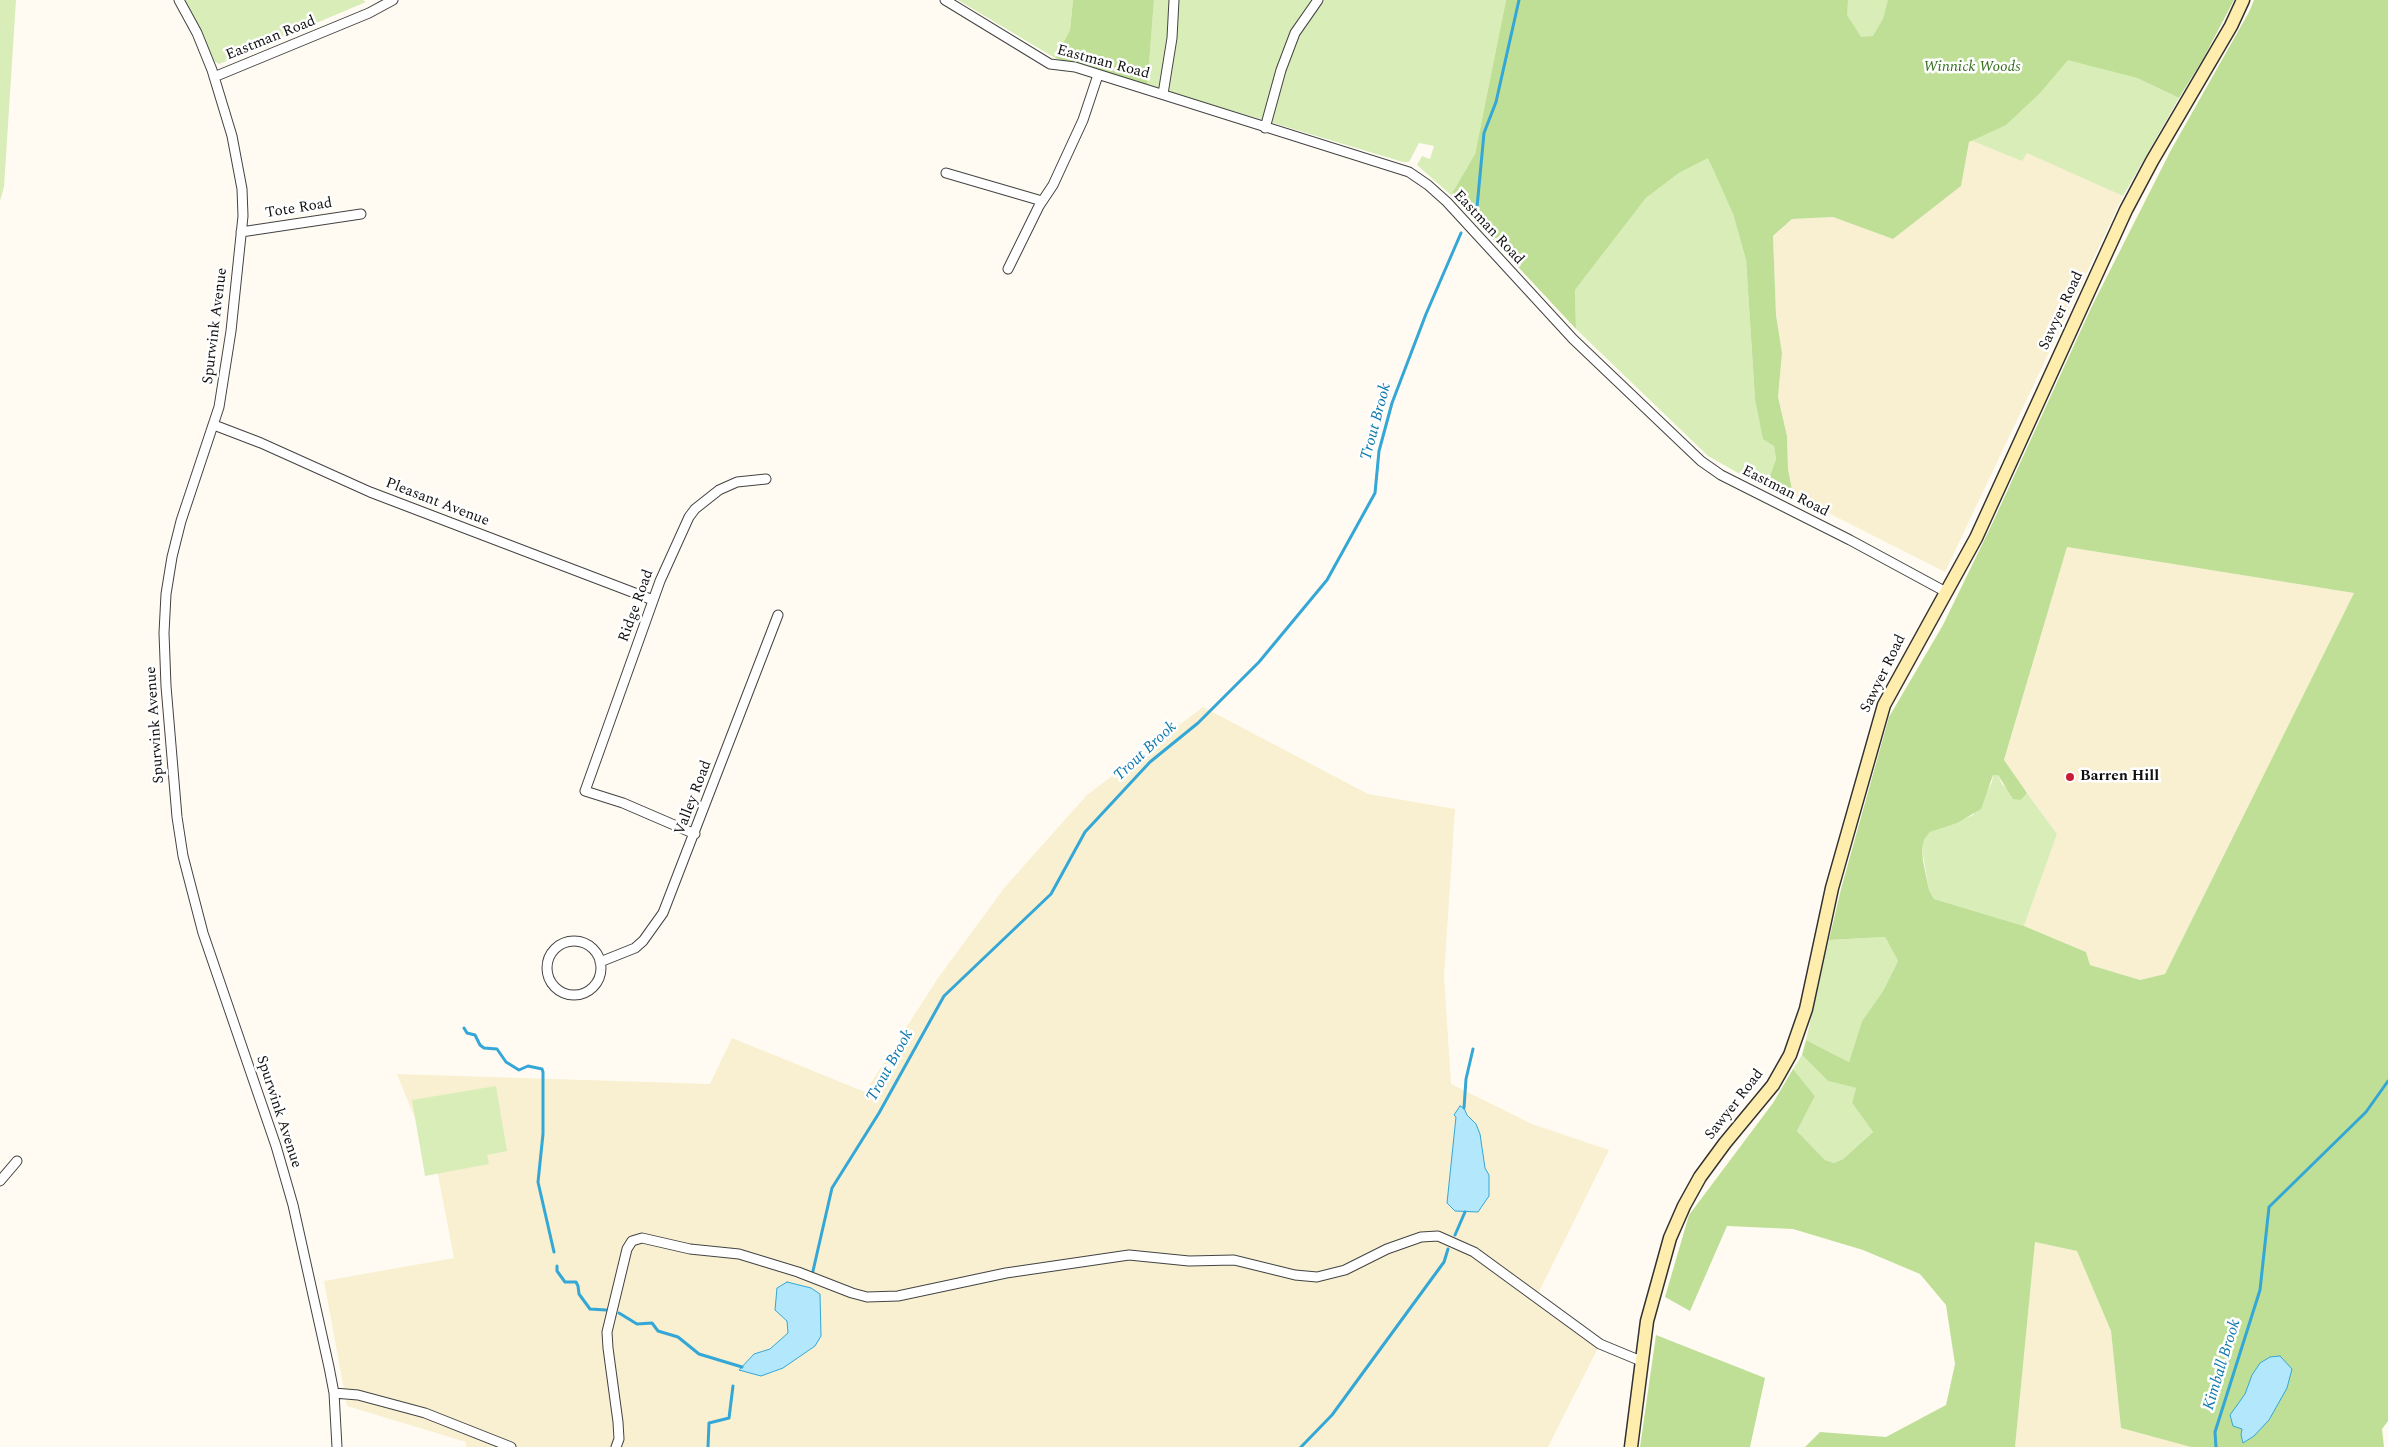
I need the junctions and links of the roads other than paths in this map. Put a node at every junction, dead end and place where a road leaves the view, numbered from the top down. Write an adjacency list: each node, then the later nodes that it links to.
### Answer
1 (179, 0): 8 (street, Spurwink Avenue)
2 (393, 0): 8 (street, Eastman Road)
3 (945, 0): 7 (street, Eastman Road)
4 (1174, 0): 9 (street)
5 (1318, 0): 10 (street)
6 (2243, 0): 18 (street, Sawyer Road)
7 (1098, 75): 9 (street, Eastman Road); 12 (street)
8 (214, 77): 14 (street, Spurwink Avenue)
9 (1163, 94): 10 (street, Eastman Road)
10 (1265, 128): 18 (street, Eastman Road)
11 (946, 173): 12 (street)
12 (1042, 201): 15 (street)
13 (361, 214): 14 (street, Tote Road)
14 (241, 232): 16 (street, Spurwink Avenue)
15 (1008, 269)
16 (214, 425): 19 (street, Pleasant Avenue); 26 (street, Spurwink Avenue)
17 (766, 479): 19 (street, Ridge Road)
18 (1946, 592): 25 (street, Sawyer Road)
19 (653, 600): 21 (street, Ridge Road)
20 (778, 615): 21 (street, Valley Road)
21 (695, 834): 22 (street, Valley Road)
22 (600, 962): 22 (street)
23 (17, 1161): 24 (street)
24 (0, 1181)
25 (1641, 1361): 29 (street); 30 (street, Sawyer Road)
26 (334, 1393): 27 (street, Spurwink Avenue); 28 (street)
27 (337, 1447)
28 (512, 1447)
29 (616, 1447)
30 (1631, 1447)

